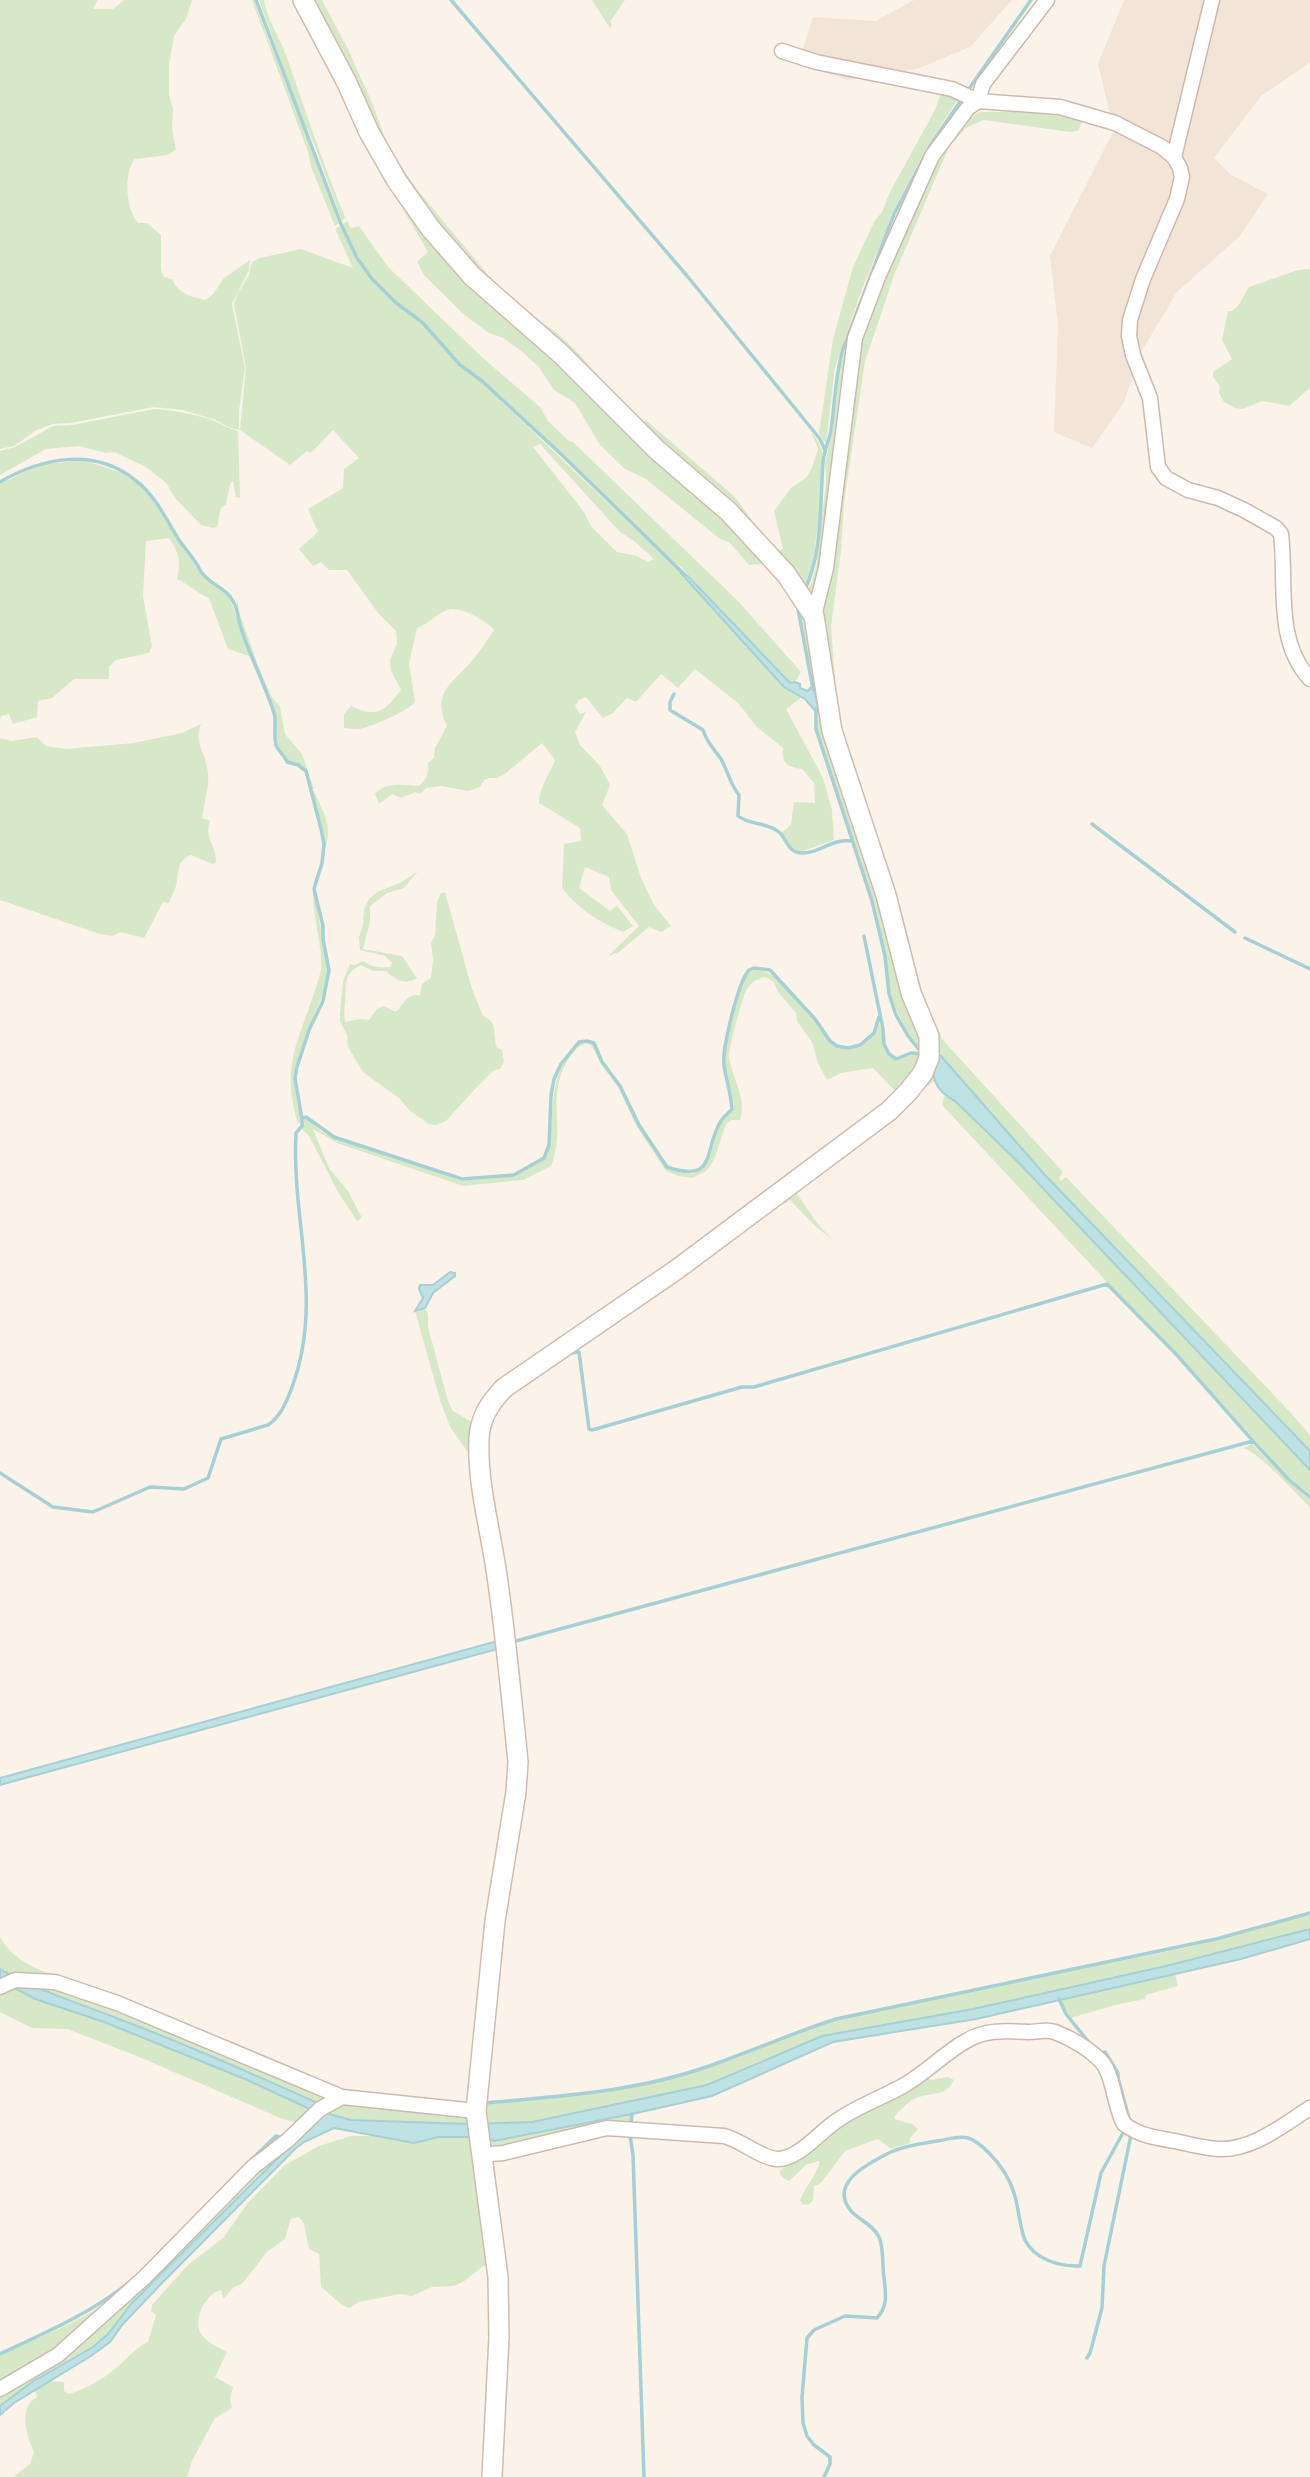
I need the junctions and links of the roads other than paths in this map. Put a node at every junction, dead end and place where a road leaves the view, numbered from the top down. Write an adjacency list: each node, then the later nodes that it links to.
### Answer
1 (303, 0): 7 (street)
2 (1047, 0): 5 (street)
3 (1212, 0): 6 (street)
4 (782, 51): 5 (street)
5 (978, 101): 6 (street); 7 (street)
6 (1174, 156): 8 (street)
7 (814, 616): 12 (street)
8 (1310, 679)
9 (0, 1987): 10 (street)
10 (342, 2097): 12 (street); 14 (street)
11 (1310, 2108): 13 (street)
12 (477, 2113): 13 (street)
13 (480, 2145): 15 (street)
14 (0, 2389)
15 (492, 2477)

